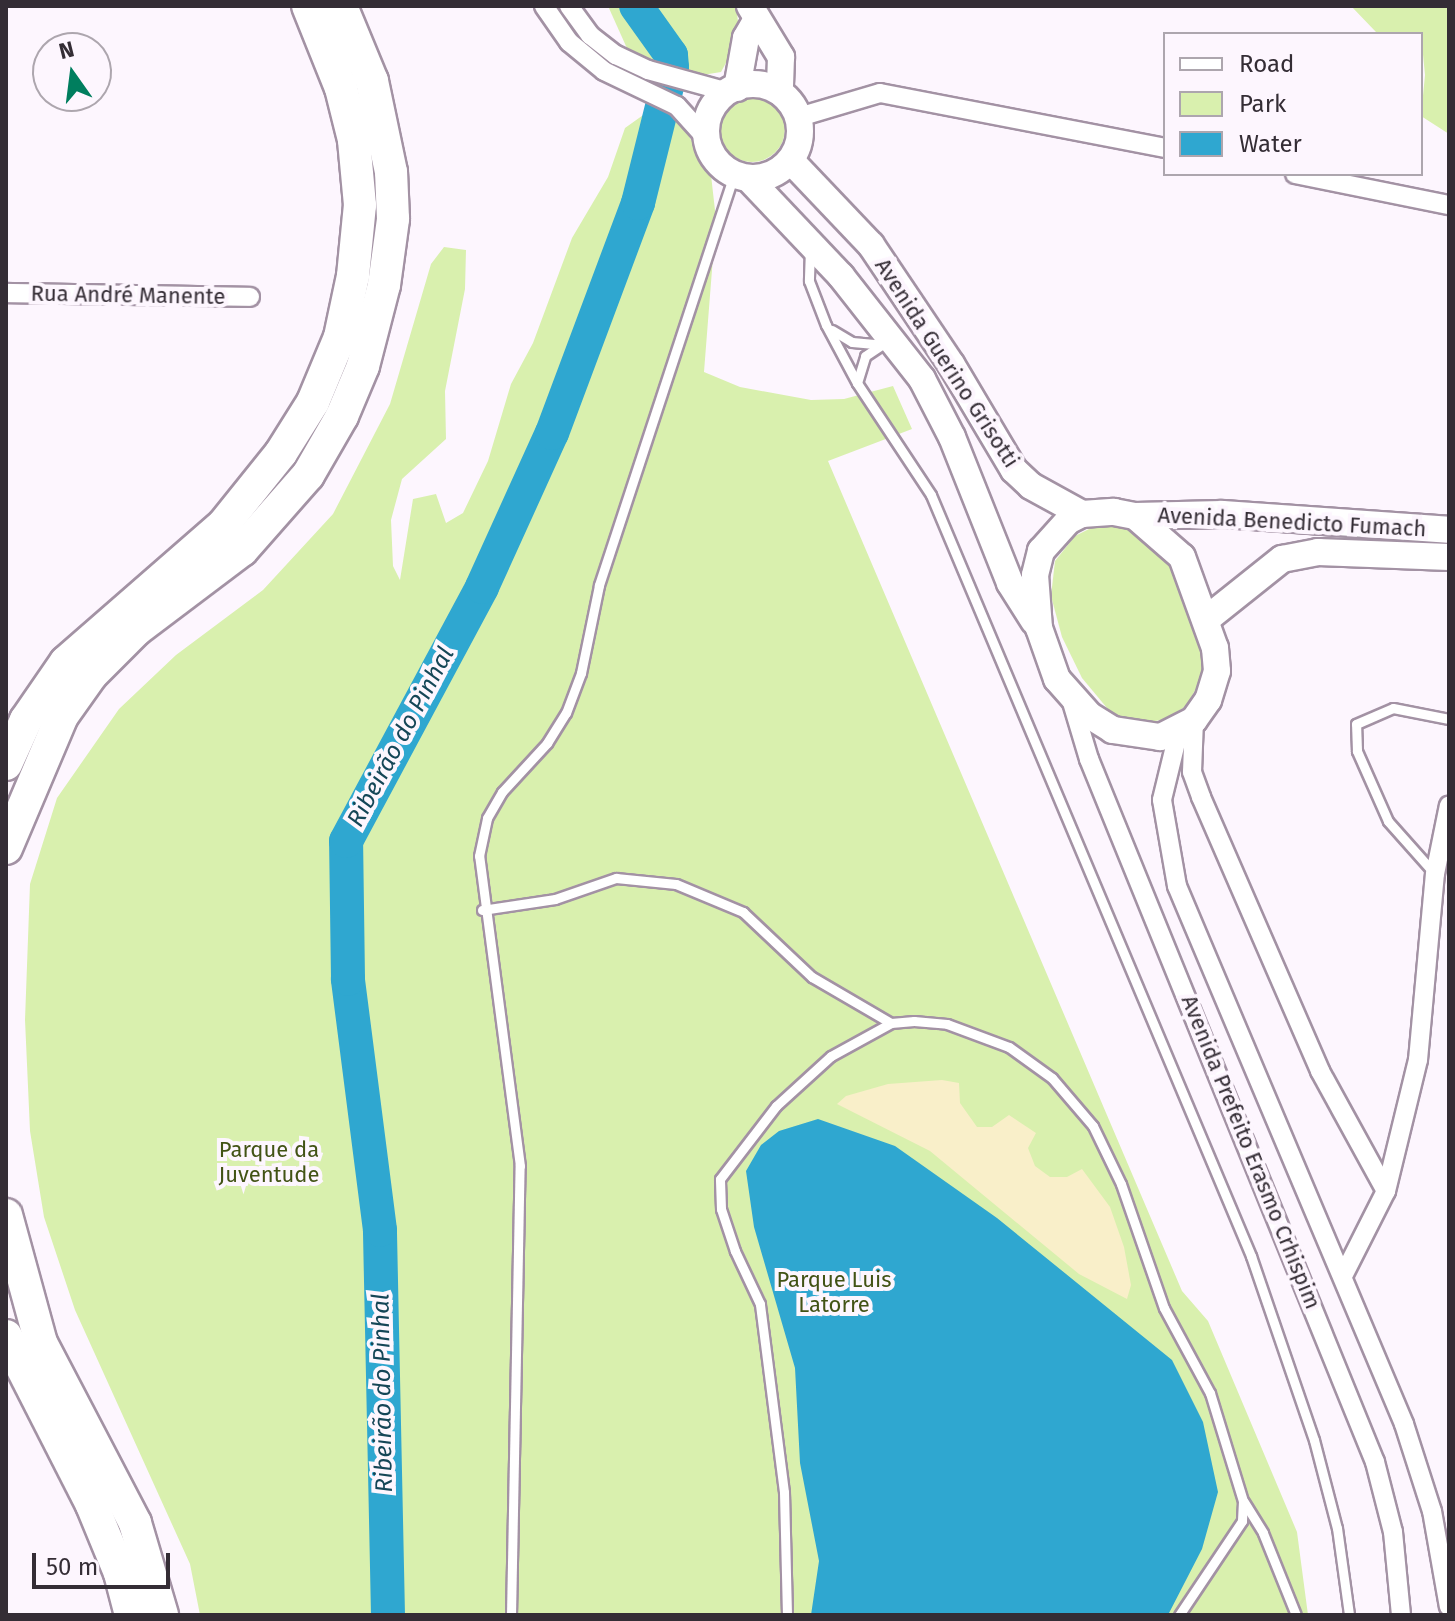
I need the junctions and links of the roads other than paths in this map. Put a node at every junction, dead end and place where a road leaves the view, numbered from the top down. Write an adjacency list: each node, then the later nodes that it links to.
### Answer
1 (308, 6): 32 (highway)
2 (341, 6): 34 (highway)
3 (544, 6): 9 (street)
4 (569, 6): 6 (street)
5 (754, 13): 6 (main road); 7 (main road)
6 (732, 90): 7 (main road); 9 (main road)
7 (780, 92): 8 (main road)
8 (799, 117): 10 (street); 11 (main road)
9 (706, 138): 13 (main road)
10 (1163, 148)
11 (791, 161): 13 (main road); 21 (main road, Avenida Guerino Grisotti)
12 (1305, 176): 14 (street)
13 (742, 177): 15 (main road, Avenida Guerino Grisotti); 36 (lane)
14 (1449, 205)
15 (810, 246): 18 (lane); 19 (main road, Avenida Guerino Grisotti)
16 (6, 293): 17 (street, Rua André Manente)
17 (250, 297)
18 (826, 325): 19 (lane); 20 (lane)
19 (886, 341): 20 (lane); 28 (main road, Avenida Guerino Grisotti)
20 (857, 383): 50 (lane)
21 (1082, 514): 22 (main road); 28 (main road)
22 (1135, 516): 23 (main road, Avenida Benedicto Fumach); 27 (main road)
23 (1253, 517): 24 (main road, Avenida Benedicto Fumach); 26 (main road)
24 (1449, 530)
25 (1449, 557): 26 (main road, Avenida Benedicto Fumach)
26 (1269, 565): 27 (main road, Avenida Benedicto Fumach)
27 (1208, 618): 31 (main road)
28 (1039, 628): 29 (main road)
29 (1071, 696): 31 (main road); 51 (street, Avenida Prefeito Erasmo Crhispim)
30 (1449, 719): 35 (lane)
31 (1186, 725): 38 (street); 40 (street, Avenida Prefeito Erasmo Crhispim)
32 (6, 764)
33 (1449, 805): 35 (street)
34 (6, 848)
35 (1435, 874): 38 (street)
36 (482, 910): 37 (lane); 46 (lane)
37 (891, 1023): 42 (lane); 47 (lane)
38 (1386, 1191): 40 (street)
39 (6, 1215): 45 (highway)
40 (1343, 1276): 43 (street, Avenida Prefeito Erasmo Crhispim)
41 (6, 1336): 44 (highway)
42 (1243, 1501): 48 (lane); 49 (lane)
43 (1449, 1607)
44 (131, 1615)
45 (162, 1615)
46 (511, 1615)
47 (787, 1615)
48 (1179, 1615)
49 (1296, 1615)
50 (1349, 1615)
51 (1401, 1615)

